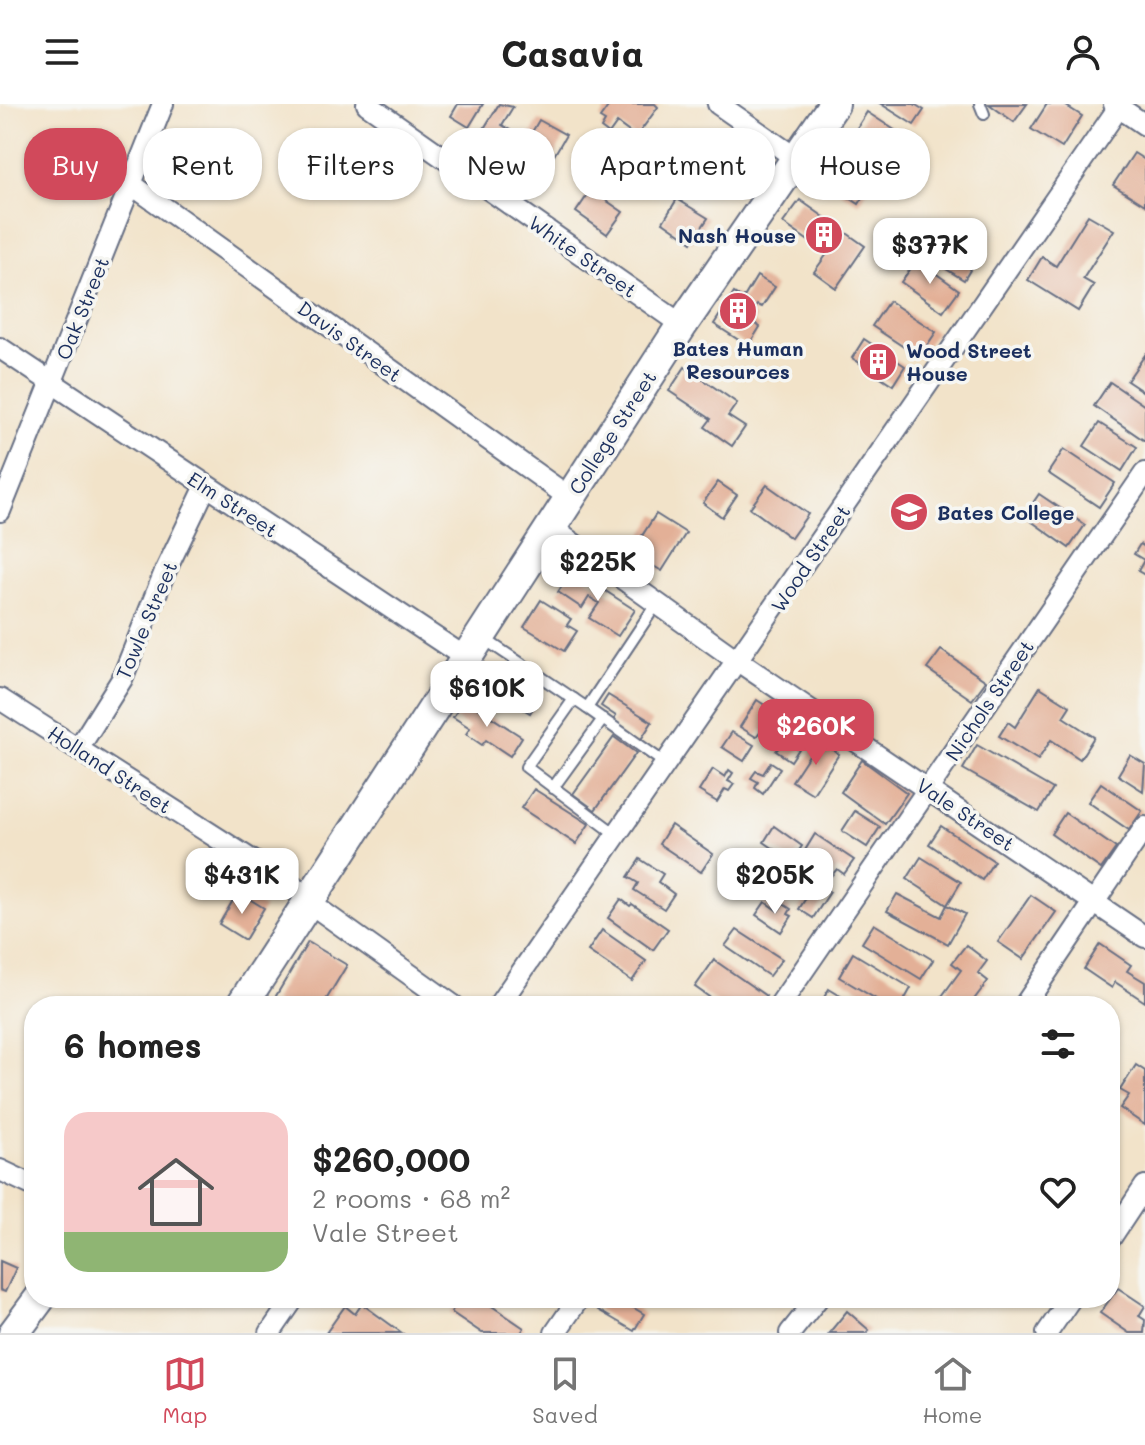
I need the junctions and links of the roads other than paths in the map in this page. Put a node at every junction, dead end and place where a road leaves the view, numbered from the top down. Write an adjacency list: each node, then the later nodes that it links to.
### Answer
1 (163, 104): 10 (street, Oak Street)
2 (367, 104): 11 (street, White Street)
3 (718, 104): 8 (street)
4 (834, 104): 7 (main road, College Street)
5 (1116, 106): 6 (street); 21 (street, Wood Street)
6 (1145, 125)
7 (818, 128)
8 (791, 155)
9 (791, 168): 11 (main road, College Street)
10 (131, 184): 13 (street, Oak Street); 16 (street, Davis Street)
11 (682, 325): 16 (main road, College Street)
12 (0, 348): 13 (street, Elm Street)
13 (52, 384): 15 (street, Elm Street); 17 (street, Oak Street)
14 (1145, 473): 29 (street, Nichols Street)
15 (206, 486): 20 (street, Elm Street); 26 (street, Towle Street)
16 (570, 498): 18 (main road, College Street)
17 (0, 511)
18 (550, 527): 19 (street, Vale Street); 20 (main road, College Street)
19 (657, 603): 21 (street, Vale Street); 24 (lane)
20 (474, 648): 23 (lane); 33 (main road, College Street)
21 (738, 661): 27 (street, Wood Street); 29 (street, Vale Street)
22 (0, 699): 26 (street, Holland Street)
23 (574, 699): 24 (lane); 28 (lane)
24 (587, 708): 25 (lane)
25 (603, 719): 27 (lane); 28 (lane)
26 (78, 749): 33 (street, Holland Street)
27 (666, 764): 31 (street, Wood Street)
28 (553, 788): 31 (lane)
29 (929, 788): 32 (street, Vale Street); 38 (street, Nichols Street)
30 (1145, 827): 32 (street)
31 (617, 835): 37 (street, Wood Street)
32 (1094, 901): 34 (street, Vale Street); 39 (street)
33 (310, 903): 35 (main road, College Street); 36 (street, Holland Street)
34 (1145, 937)
35 (248, 996)
36 (440, 996)
37 (505, 996)
38 (786, 996)
39 (1031, 996)
40 (0, 1170): 41 (street)
41 (24, 1181)
42 (1145, 1186): 43 (street)
43 (1120, 1224)
44 (33, 1308): 50 (main road)
45 (287, 1308): 51 (street)
46 (575, 1308): 49 (street)
47 (810, 1308): 52 (street)
48 (1064, 1308): 53 (street)
49 (566, 1329)
50 (14, 1333)
51 (270, 1333)
52 (790, 1333)
53 (1047, 1333)

